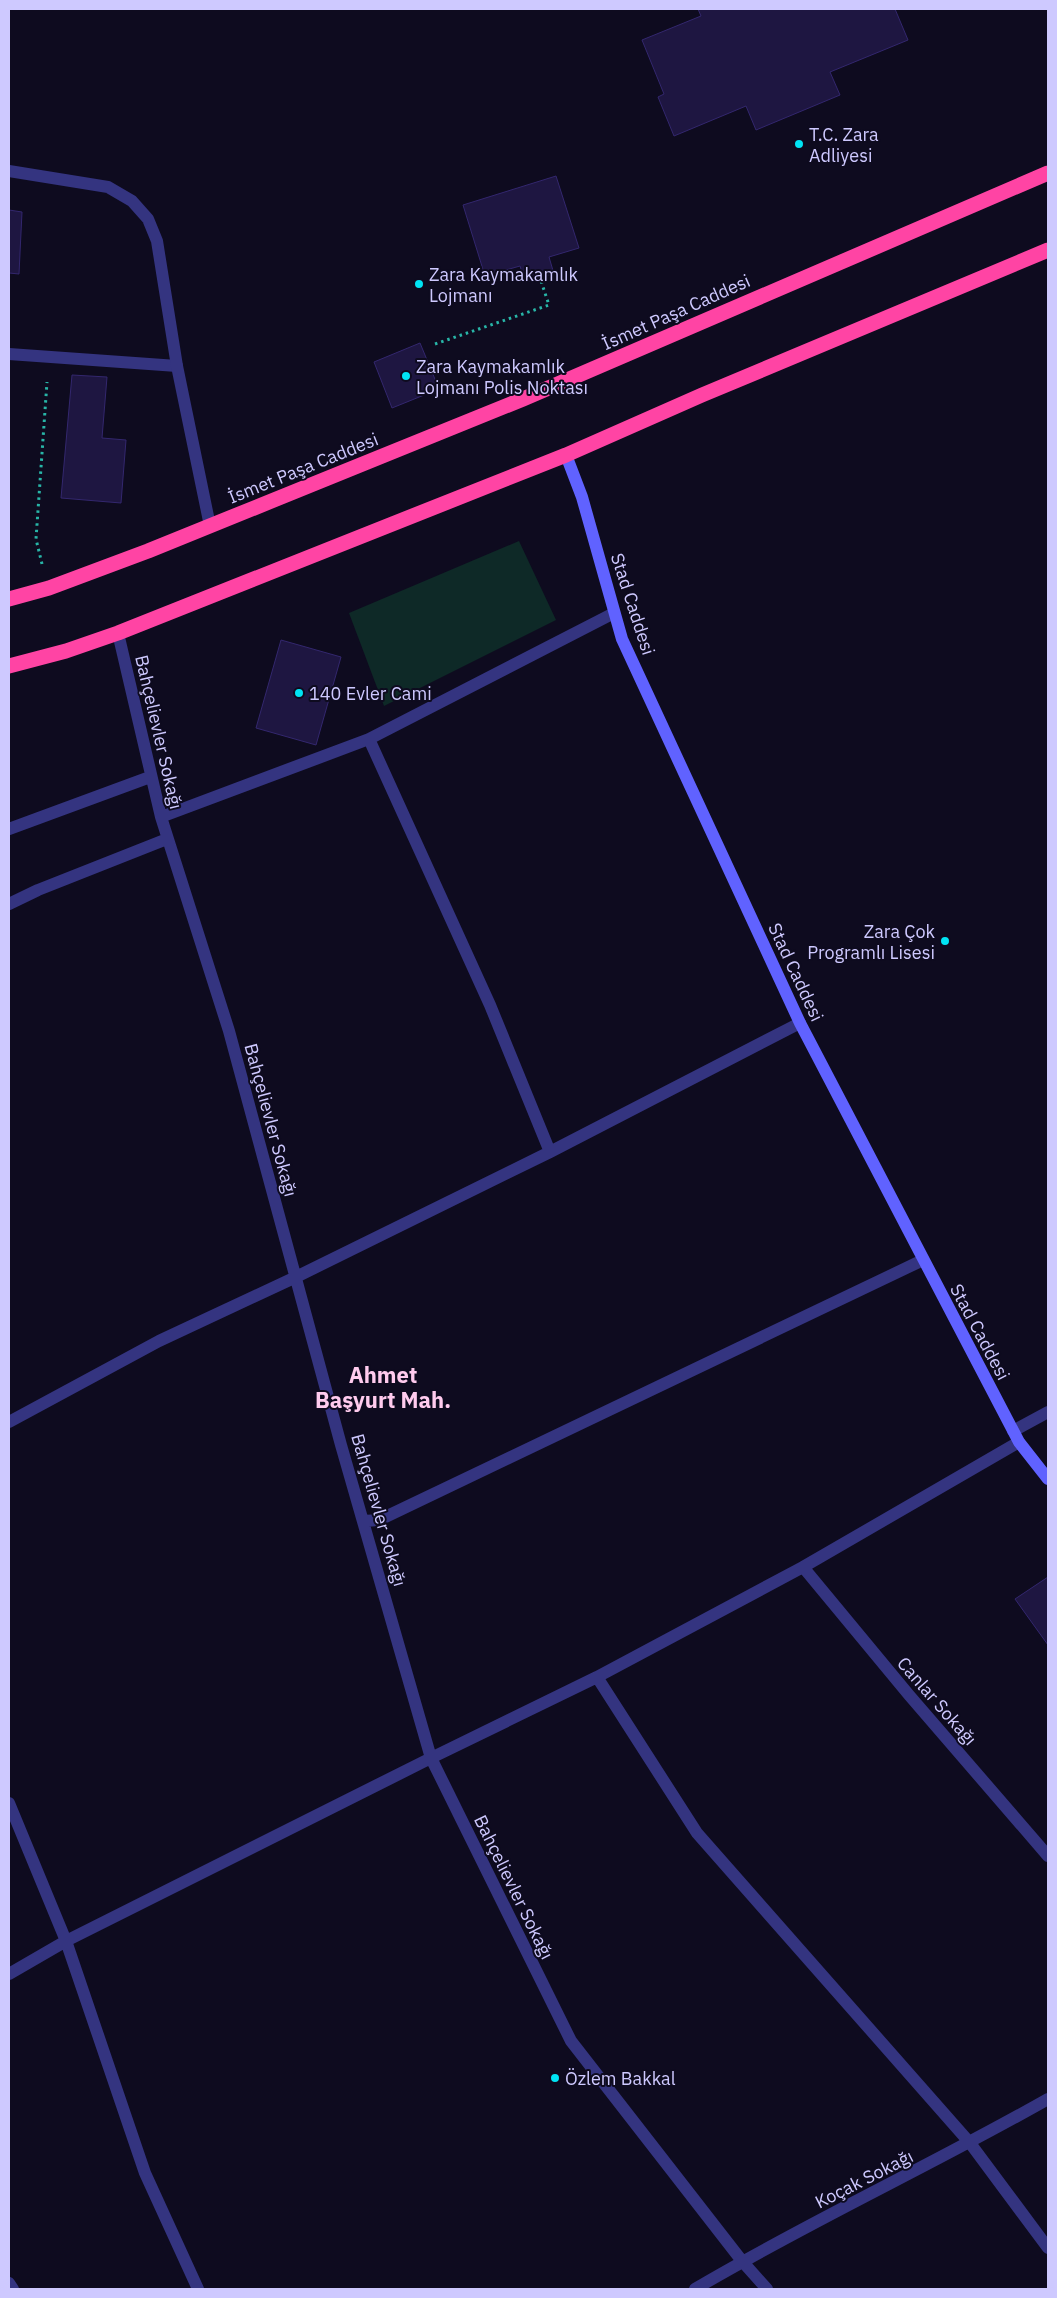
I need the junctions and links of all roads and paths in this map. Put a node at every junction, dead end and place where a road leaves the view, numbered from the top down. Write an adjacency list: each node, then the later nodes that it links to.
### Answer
1 (9, 171): 8 (street)
2 (1048, 173): 10 (highway, İsmet Paşa Caddesi)
3 (1048, 250): 9 (highway)
4 (540, 278): 5 (path)
5 (435, 344)
6 (9, 354): 7 (street)
7 (49, 356): 8 (street); 11 (path)
8 (177, 366): 10 (street)
9 (566, 455): 13 (street, Stad Caddesi); 14 (highway)
10 (210, 526): 11 (highway, İsmet Paşa Caddesi)
11 (49, 588): 12 (highway, İsmet Paşa Caddesi)
12 (9, 599)
13 (614, 613): 16 (street); 22 (street, Stad Caddesi)
14 (118, 633): 15 (highway); 17 (street, Bahçelievler Sokağı)
15 (9, 666)
16 (369, 739): 18 (street); 23 (street)
17 (150, 776): 18 (street, Bahçelievler Sokağı); 19 (street)
18 (161, 817): 20 (street, Bahçelievler Sokağı)
19 (9, 829)
20 (167, 839): 21 (street); 25 (street, Bahçelievler Sokağı)
21 (9, 904)
22 (800, 1023): 23 (street); 24 (street, Stad Caddesi)
23 (550, 1152): 25 (street)
24 (923, 1260): 28 (street, Stad Caddesi); 30 (street)
25 (296, 1277): 27 (street); 30 (street, Bahçelievler Sokağı)
26 (1048, 1412): 28 (street)
27 (9, 1422)
28 (1016, 1436): 29 (street, Stad Caddesi); 31 (street)
29 (1048, 1480)
30 (364, 1521): 33 (street, Bahçelievler Sokağı)
31 (803, 1567): 32 (street); 35 (street, Canlar Sokağı)
32 (597, 1677): 33 (street); 39 (street)
33 (431, 1758): 36 (street); 41 (street, Bahçelievler Sokağı)
34 (9, 1803): 36 (street)
35 (1048, 1856)
36 (66, 1941): 37 (street); 44 (street)
37 (9, 1974)
38 (1048, 2099): 39 (street, Koçak Sokağı)
39 (970, 2143): 40 (street); 41 (street, Koçak Sokağı)
40 (1048, 2248)
41 (742, 2261): 45 (street, Koçak Sokağı); 46 (street, Bahçelievler Sokağı)
42 (9, 2283): 43 (street)
43 (13, 2289)
44 (198, 2289)
45 (695, 2289)
46 (767, 2289)

